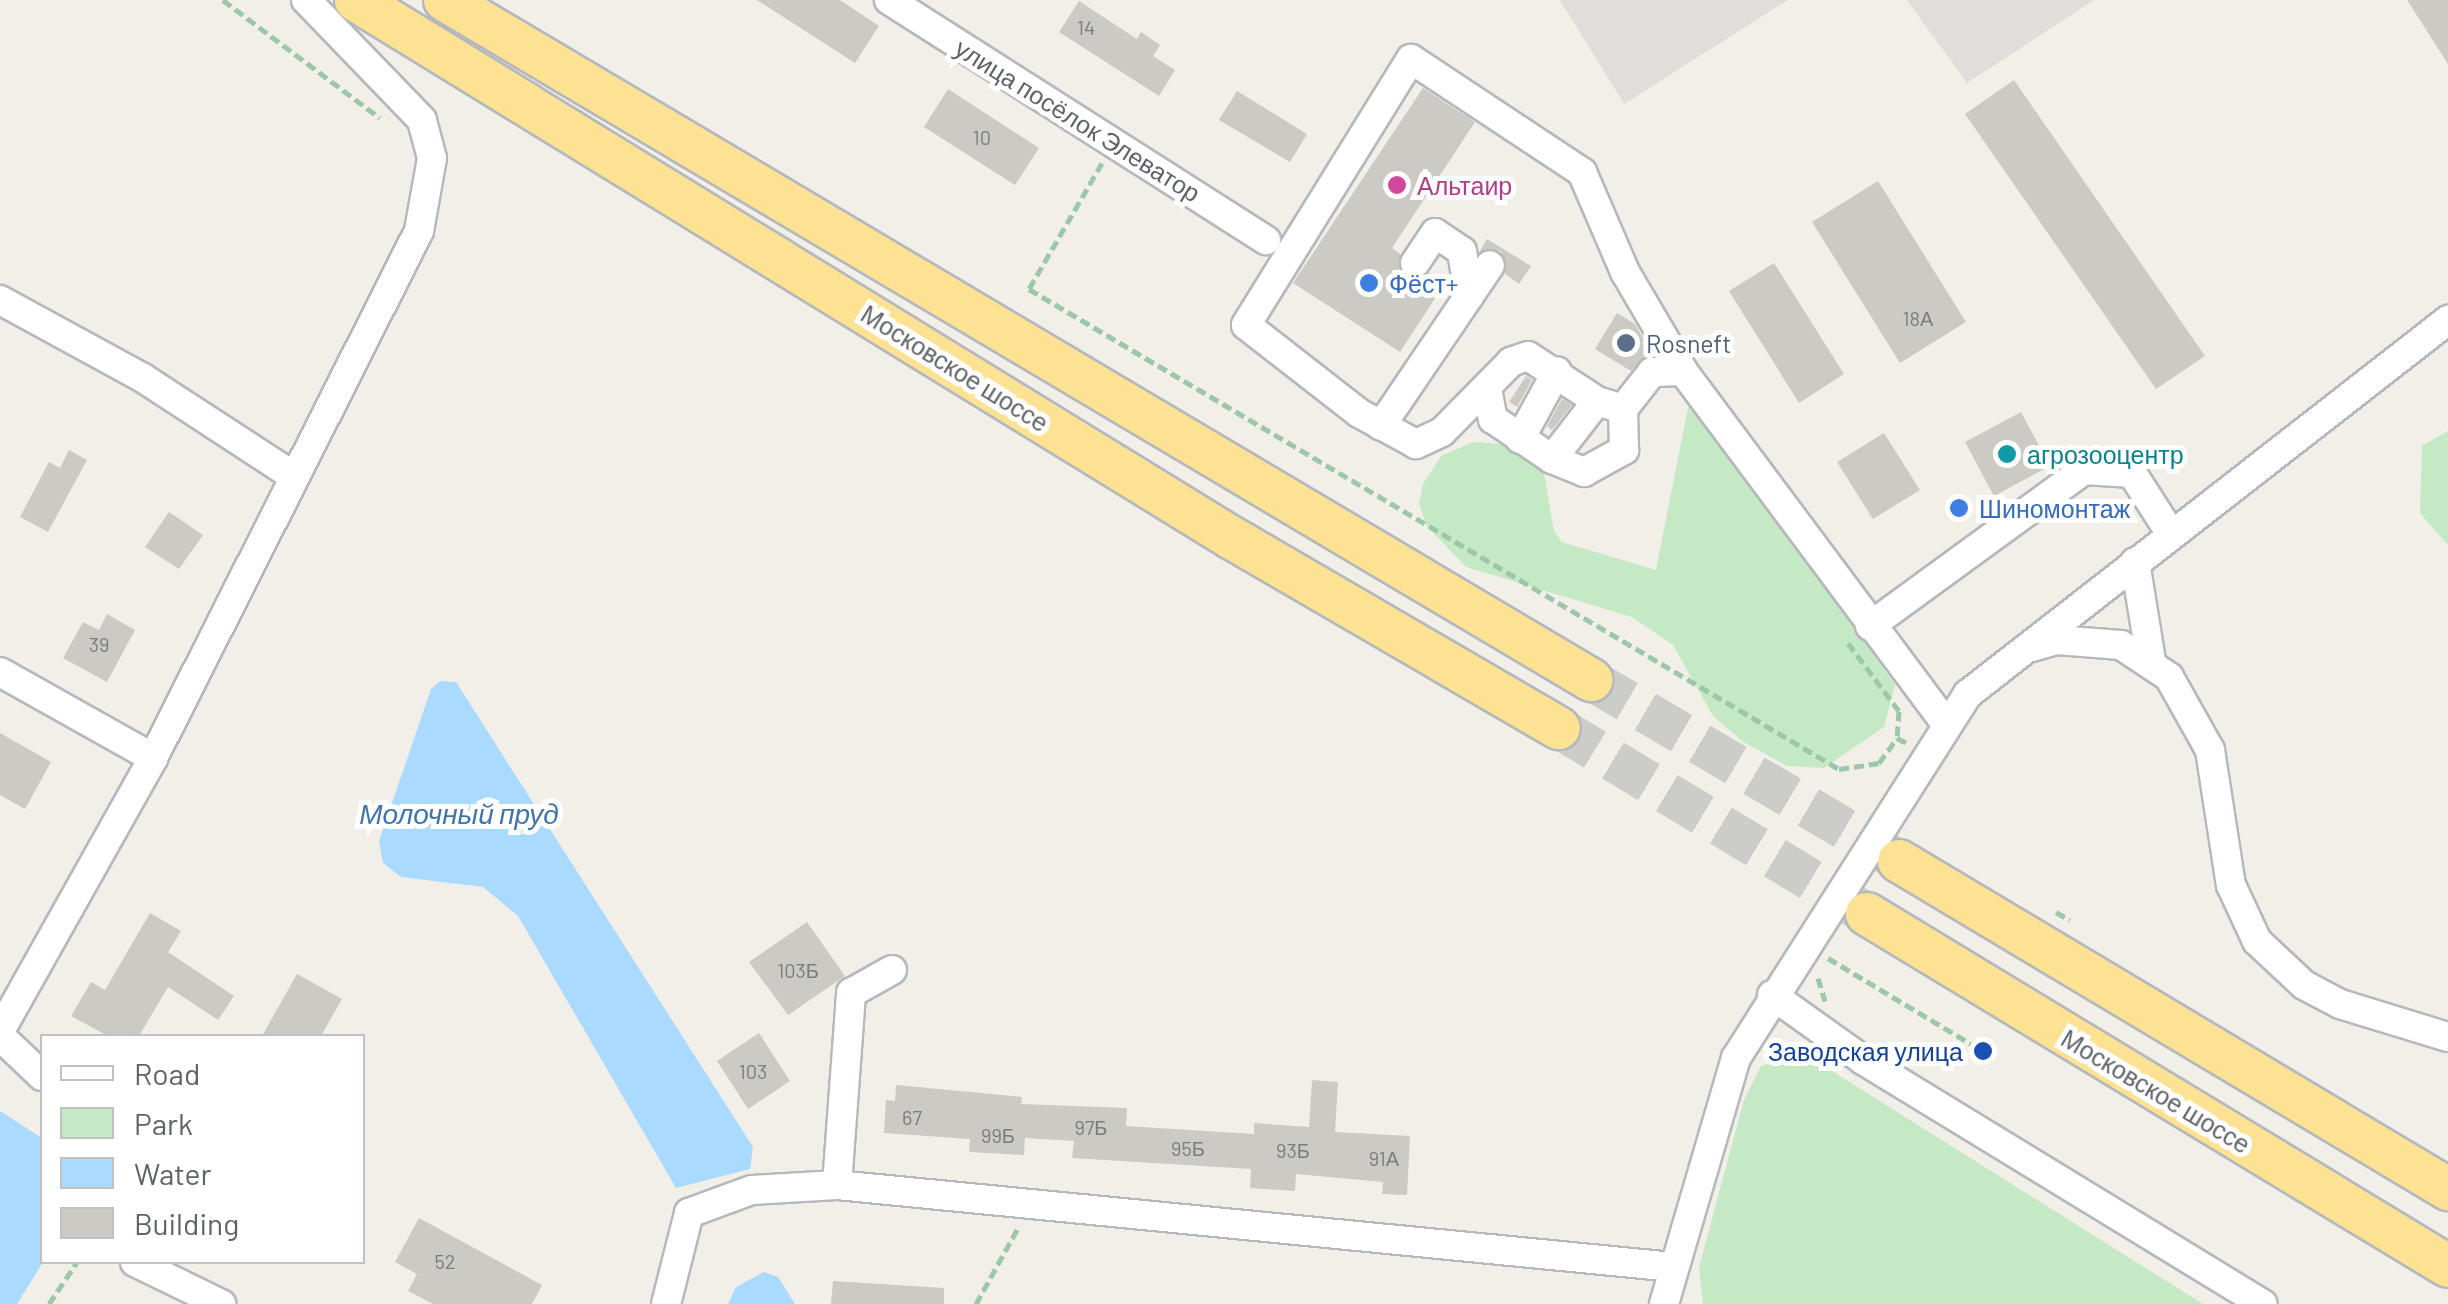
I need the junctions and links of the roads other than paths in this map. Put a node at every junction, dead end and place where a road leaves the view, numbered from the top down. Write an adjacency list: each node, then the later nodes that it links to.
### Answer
1 (306, 0): 18 (street)
2 (356, 0): 27 (highway, Московское шоссе)
3 (445, 0): 25 (highway)
4 (888, 0): 5 (street, улица посёлок Элеватор)
5 (1266, 240)
6 (1415, 263): 8 (street)
7 (1490, 265): 8 (street)
8 (1469, 296): 15 (street)
9 (0, 300): 18 (street)
10 (2448, 320): 19 (street)
11 (1557, 371): 13 (street); 14 (street); 16 (street)
12 (1684, 371): 14 (street); 15 (street); 21 (street)
13 (1486, 389): 15 (street); 16 (street)
14 (1610, 405): 17 (street); 17 (street)
15 (1380, 426)
16 (1520, 438): 17 (street)
17 (1552, 459)
18 (294, 477): 28 (street)
19 (2170, 534): 20 (street); 21 (street)
20 (2134, 562): 22 (street); 23 (street)
21 (1870, 626): 26 (street)
22 (2021, 651): 23 (street); 26 (street)
23 (2151, 660): 34 (street)
24 (0, 672): 28 (street)
25 (1591, 680)
26 (1945, 723): 32 (street)
27 (1559, 728)
28 (153, 758): 33 (street)
29 (1899, 861): 37 (highway)
30 (1866, 914): 41 (highway, Московское шоссе)
31 (892, 970): 36 (street)
32 (1772, 995): 42 (street); 46 (street)
33 (0, 1034): 35 (street)
34 (2448, 1036)
35 (40, 1074)
36 (837, 1185): 38 (street); 42 (street)
37 (2448, 1188)
38 (752, 1190): 39 (street); 44 (street)
39 (677, 1204)
40 (139, 1264): 43 (street)
41 (2448, 1266)
42 (1674, 1267): 45 (street)
43 (221, 1304)
44 (666, 1304)
45 (1664, 1304)
46 (2262, 1304)

